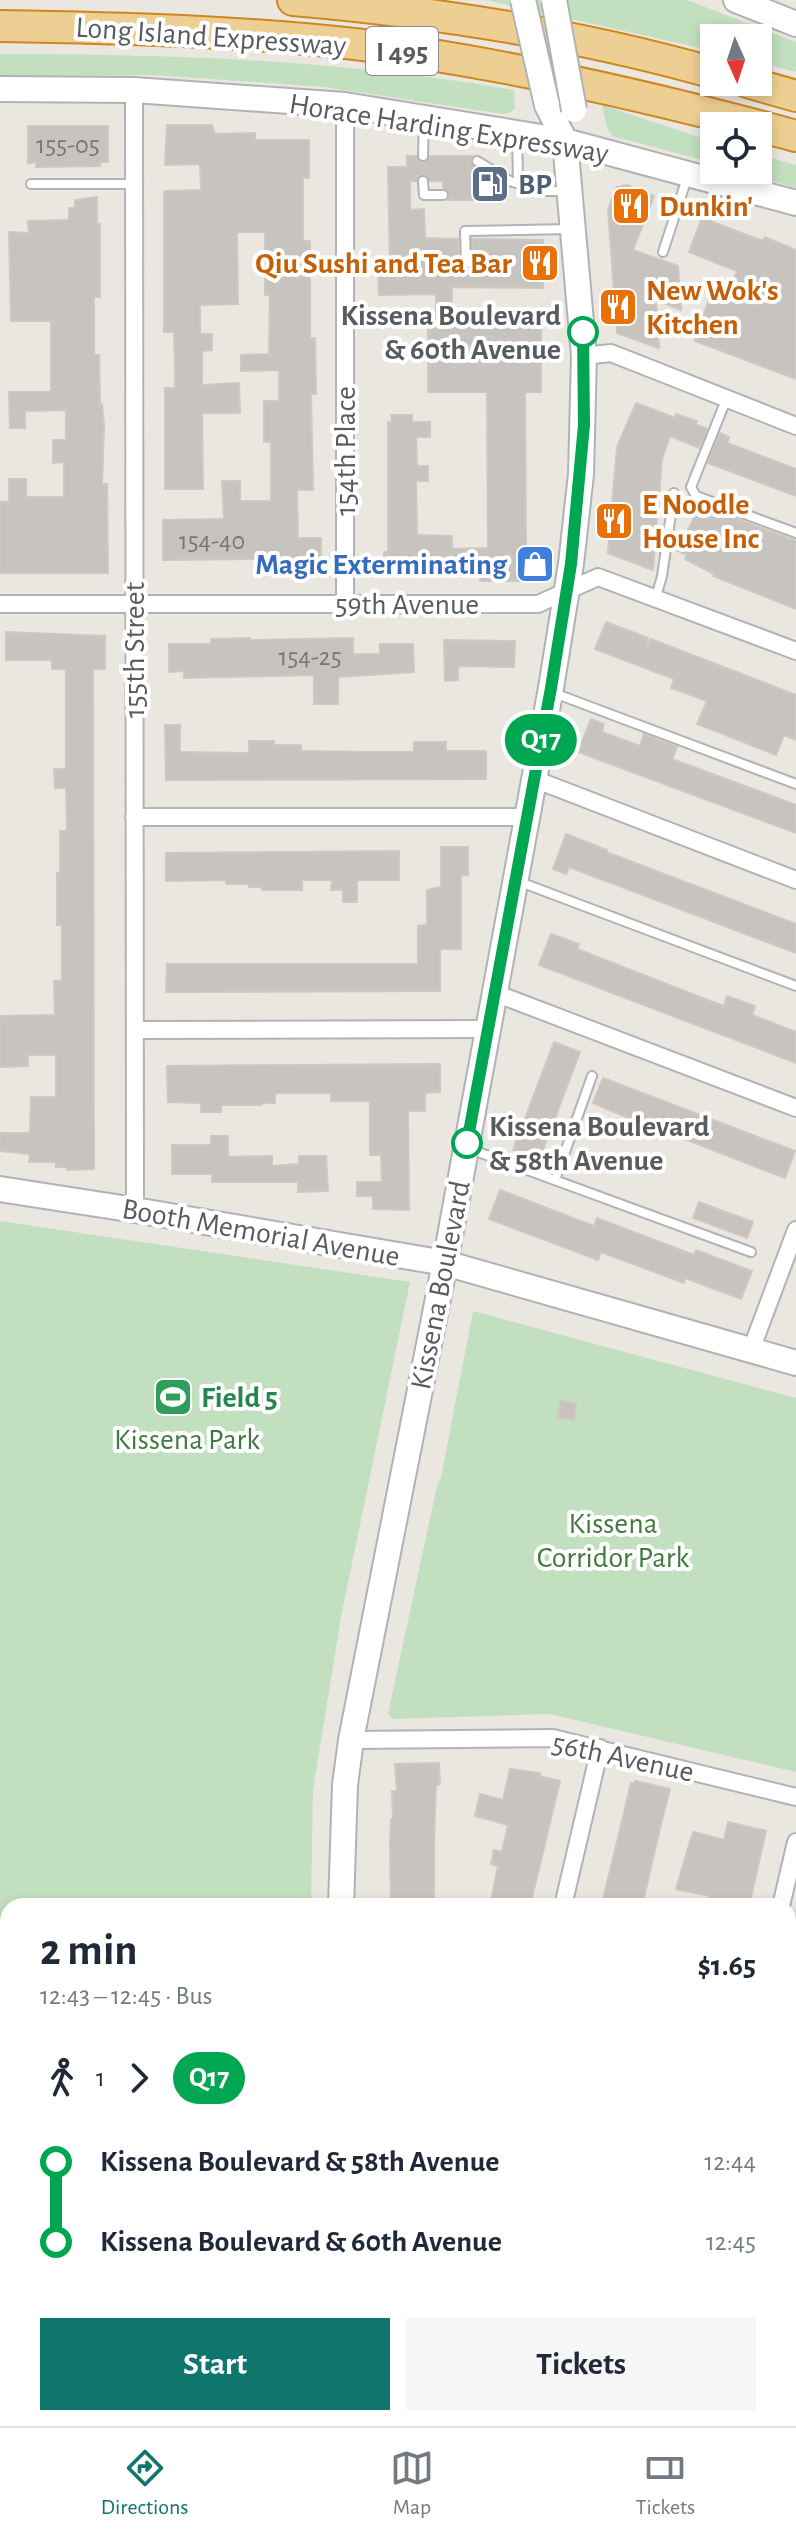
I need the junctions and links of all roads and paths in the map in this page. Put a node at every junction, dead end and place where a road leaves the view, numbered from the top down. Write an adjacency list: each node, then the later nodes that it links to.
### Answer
1 (293, 0): 7 (highway, Long Island Expressway / I 495)
2 (523, 0): 16 (main road, Kissena Boulevard, bridge)
3 (554, 0): 16 (main road, Kissena Boulevard, bridge)
4 (736, 0): 5 (main road)
5 (788, 14)
6 (0, 26): 15 (highway, Long Island Expressway / I 495)
7 (700, 70)
8 (0, 89): 10 (main road, Horace Harding Expressway)
9 (772, 89): 11 (highway)
10 (134, 90): 12 (main road, Horace Harding Expressway); 24 (street, 155th Street)
11 (796, 96)
12 (345, 105): 13 (main road, Horace Harding Expressway); 41 (street, 154th Place)
13 (424, 119): 14 (main road, Horace Harding Expressway); 17 (lane)
14 (517, 134): 16 (main road, Horace Harding Expressway); 22 (lane)
15 (796, 136)
16 (565, 141): 20 (main road, Horace Harding Expressway); 25 (main road, Kissena Boulevard)
17 (423, 156)
18 (477, 161): 22 (lane)
19 (478, 174): 22 (lane)
20 (688, 174): 28 (main road, Horace Harding Expressway); 30 (lane)
21 (423, 181): 27 (lane)
22 (514, 182): 25 (lane); 26 (lane)
23 (31, 184): 24 (lane)
24 (133, 184): 40 (street, 155th Street)
25 (570, 191): 29 (main road, Kissena Boulevard)
26 (478, 194)
27 (443, 195)
28 (796, 203)
29 (573, 229): 31 (lane); 32 (main road, Kissena Boulevard)
30 (663, 252)
31 (466, 263)
32 (584, 356): 33 (street); 37 (main road, Kissena Boulevard)
33 (726, 400): 34 (street); 36 (lane)
34 (796, 426)
35 (674, 493): 38 (lane)
36 (796, 533)
37 (566, 593): 38 (street, 59th Avenue); 41 (street, 59th Avenue); 43 (main road, Kissena Boulevard)
38 (656, 597): 42 (street, 59th Avenue)
39 (0, 604): 40 (street, 59th Avenue)
40 (134, 604): 41 (street, 59th Avenue); 46 (street, 155th Street)
41 (345, 604)
42 (796, 651)
43 (550, 691): 44 (main road, Kissena Boulevard); 45 (lane)
44 (534, 779): 47 (main road, Kissena Boulevard); 49 (street)
45 (796, 784)
46 (134, 817): 47 (street); 53 (street, 155th Street)
47 (525, 817): 48 (main road, Kissena Boulevard)
48 (514, 880): 50 (lane); 51 (main road, Kissena Boulevard)
49 (796, 880)
50 (796, 986)
51 (495, 993): 52 (main road, Kissena Boulevard); 55 (street)
52 (487, 1029): 53 (street); 56 (main road, Kissena Boulevard)
53 (135, 1030): 59 (street, 155th Street)
54 (592, 1076): 57 (lane)
55 (796, 1108)
56 (466, 1147): 57 (lane); 63 (main road, Kissena Boulevard)
57 (555, 1180): 61 (lane)
58 (0, 1189): 59 (main road, Booth Memorial Avenue)
59 (135, 1210): 63 (main road, Booth Memorial Avenue)
60 (796, 1230): 62 (street)
61 (751, 1252)
62 (791, 1261): 64 (street)
63 (445, 1263): 64 (main road, Booth Memorial Avenue); 66 (main road, Kissena Boulevard)
64 (751, 1350): 65 (main road, Booth Memorial Avenue)
65 (796, 1363)
66 (351, 1740): 67 (street, 56th Avenue); 70 (main road, Kissena Boulevard)
67 (600, 1748): 68 (street, 56th Avenue); 71 (street)
68 (796, 1797)
69 (796, 1842): 72 (street)
70 (341, 1898)
71 (565, 1898)
72 (783, 1898)

